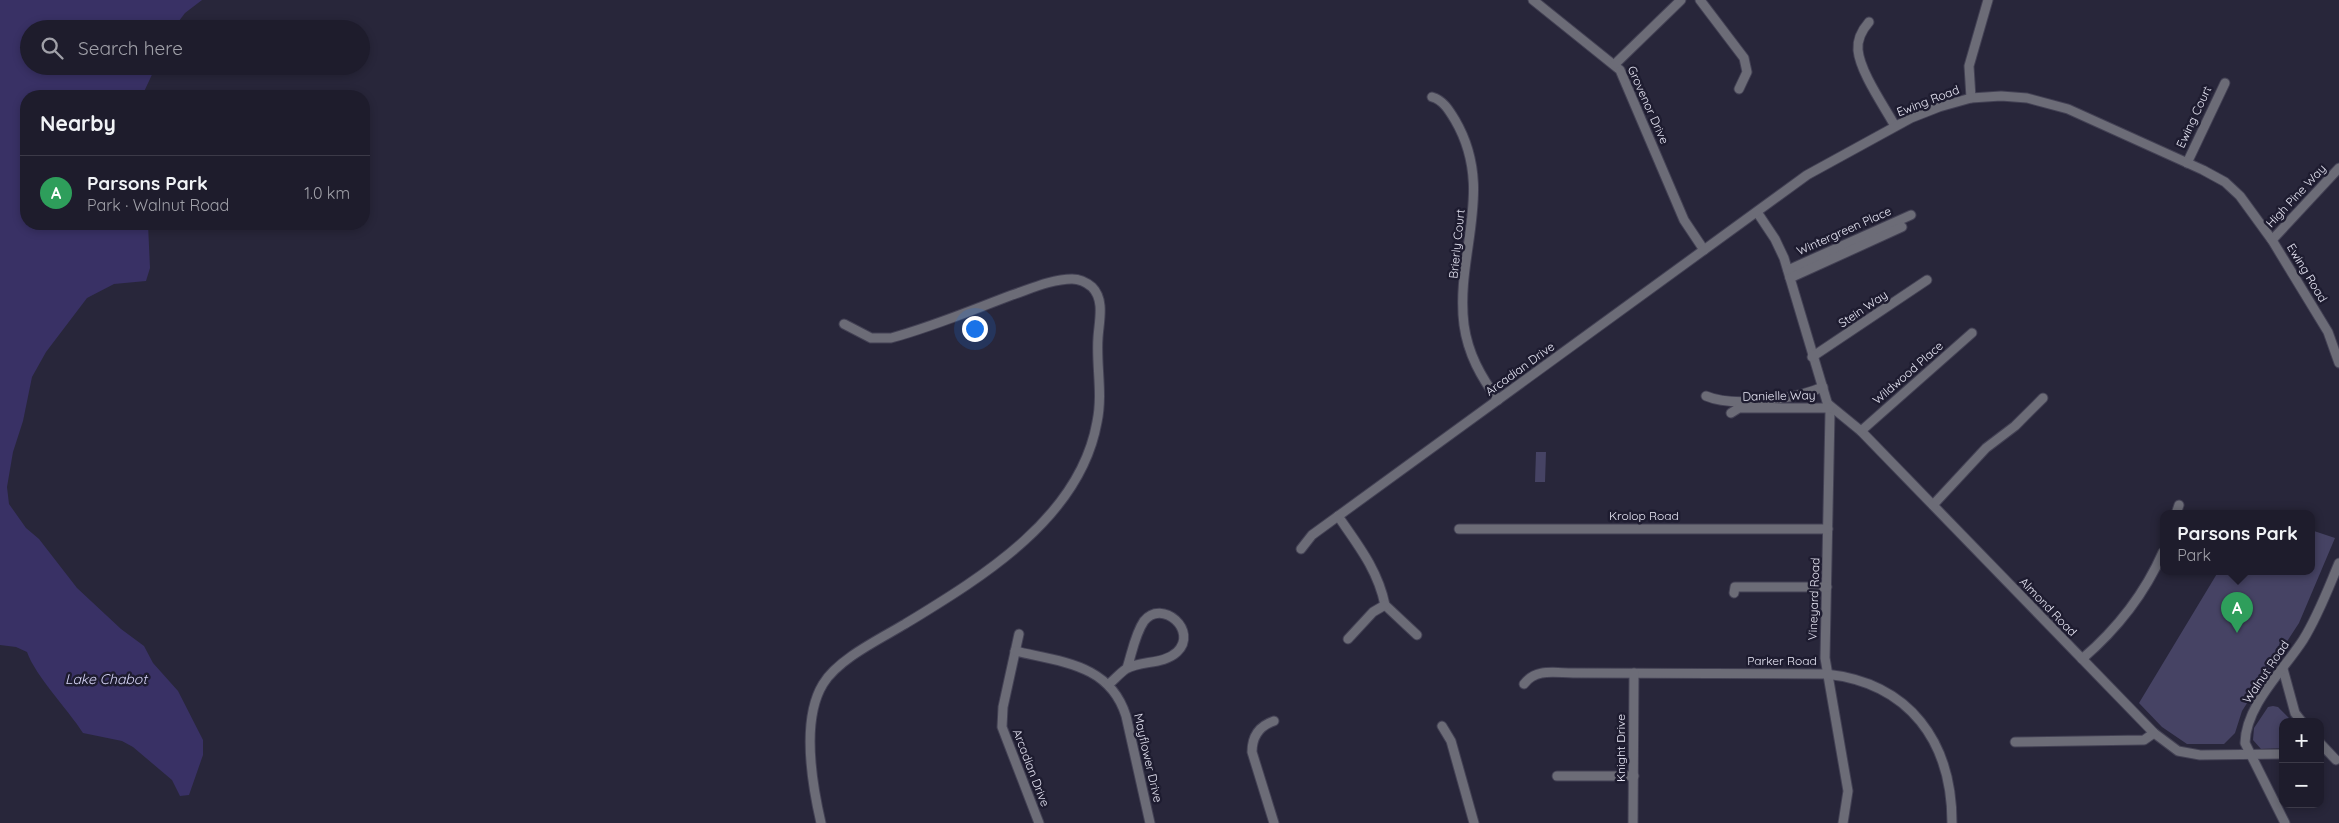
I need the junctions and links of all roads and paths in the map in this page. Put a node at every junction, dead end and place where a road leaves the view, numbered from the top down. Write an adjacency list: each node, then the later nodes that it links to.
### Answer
1 (1533, 0): 6 (street, Grovenor Drive)
2 (1680, 0): 6 (street)
3 (1700, 0): 8 (street)
4 (1988, 0): 10 (street)
5 (1869, 22): 11 (street)
6 (1615, 64): 18 (street, Grovenor Drive)
7 (2225, 83): 12 (street, Ewing Court)
8 (1740, 89)
9 (1432, 96): 28 (street, Brierly Court)
10 (1971, 98): 11 (street, Ewing Road); 12 (street, Ewing Road)
11 (1895, 126): 14 (street, Ewing Road)
12 (2187, 163): 17 (street, Ewing Road)
13 (2339, 168): 17 (street, High Pine Way)
14 (1757, 212): 18 (street, Arcadian Drive); 19 (street)
15 (1911, 215): 19 (street, Wintergreen Place)
16 (1902, 227): 19 (street)
17 (2272, 240): 24 (street, Ewing Road)
18 (1704, 250): 28 (street, Arcadian Drive)
19 (1789, 274): 23 (street)
20 (1926, 280): 23 (street, Stein Way)
21 (844, 324): 67 (street)
22 (1972, 334): 31 (street, Wildwood Place)
23 (1812, 357): 25 (street)
24 (2339, 363)
25 (1823, 387): 26 (street); 29 (street)
26 (1706, 396)
27 (2043, 398): 33 (street)
28 (1498, 400): 35 (street, Arcadian Drive)
29 (1829, 406): 30 (street, Danielle Way); 31 (street, Almond Road); 37 (street, Vineyard Road)
30 (1731, 414)
31 (1860, 432): 33 (street, Almond Road)
32 (2179, 504): 34 (street)
33 (1932, 505): 48 (street, Almond Road)
34 (2177, 510)
35 (1338, 516): 38 (street, Arcadian Drive); 43 (street)
36 (1459, 529): 37 (street, Krolop Road)
37 (1828, 529): 41 (street, Vineyard Road)
38 (1301, 549)
39 (2160, 558): 48 (street)
40 (2339, 563): 50 (street, Walnut Road)
41 (1827, 586): 42 (street); 52 (street, Vineyard Road)
42 (1734, 593)
43 (1385, 605): 45 (street); 46 (street)
44 (1019, 634): 47 (street, Arcadian Drive)
45 (1417, 635)
46 (1348, 640)
47 (1015, 651): 53 (street, Mayflower Drive); 68 (street, Arcadian Drive)
48 (2082, 659): 58 (street, Almond Road)
49 (1127, 668): 49 (street); 53 (street)
50 (2283, 669): 55 (street); 62 (street, Walnut Road)
51 (1634, 673): 52 (street, Parker Road); 54 (street, Parker Road); 66 (street, Knight Drive)
52 (1826, 674): 73 (street, Vineyard Road); 74 (street, Parker Road)
53 (1109, 684): 69 (street, Mayflower Drive)
54 (1524, 684)
55 (2299, 718)
56 (1274, 721): 70 (street)
57 (1442, 726): 71 (street)
58 (2154, 733): 59 (street); 62 (street, Almond Road)
59 (2015, 742)
60 (2324, 747): 64 (street)
61 (2279, 754): 62 (street, Almond Road)
62 (2250, 755): 75 (street, Walnut Road)
63 (2324, 757): 64 (street)
64 (2337, 762)
65 (1557, 776): 66 (street)
66 (1634, 776): 72 (street, Knight Drive)
67 (822, 823)
68 (1039, 823)
69 (1150, 823)
70 (1274, 823)
71 (1474, 823)
72 (1634, 823)
73 (1843, 823)
74 (1952, 823)
75 (2285, 823)

